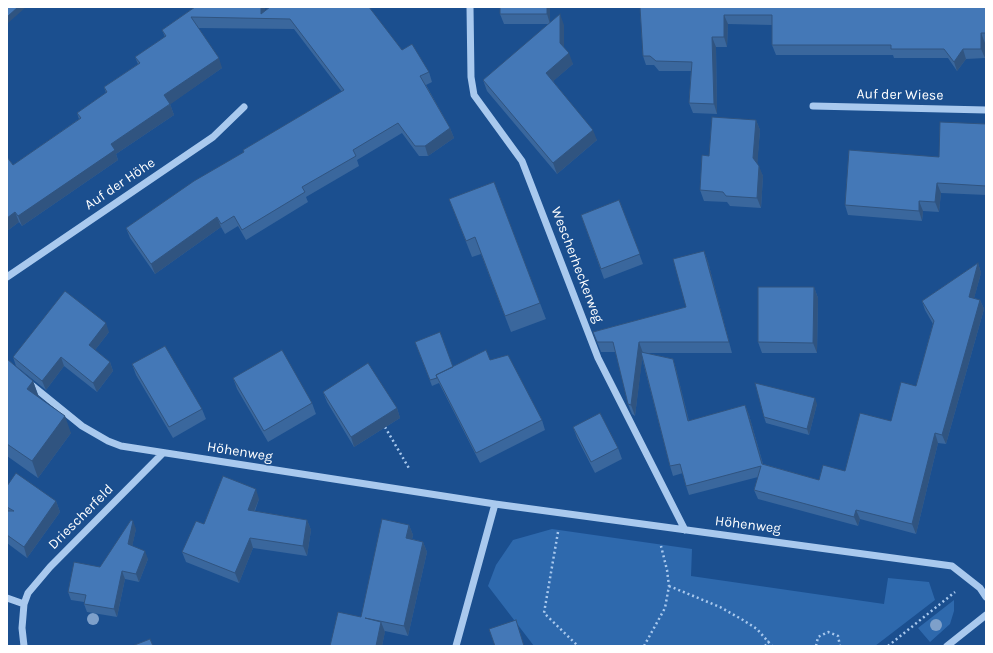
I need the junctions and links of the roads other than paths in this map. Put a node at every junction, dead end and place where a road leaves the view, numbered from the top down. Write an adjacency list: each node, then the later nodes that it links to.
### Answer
1 (470, 7): 9 (street, Wescherheckerweg)
2 (813, 106): 4 (street, Auf der Wiese)
3 (244, 107): 5 (street, Auf der Höhe)
4 (986, 110)
5 (7, 278)
6 (24, 380): 7 (street, Höhenweg)
7 (163, 453): 8 (street, Höhenweg); 12 (street, Driescherfeld)
8 (495, 504): 9 (street, Höhenweg); 15 (street)
9 (685, 530): 10 (street, Höhenweg)
10 (986, 597)
11 (7, 598): 12 (street)
12 (24, 604): 14 (street, Driescherfeld)
13 (986, 615): 16 (street)
14 (24, 646)
15 (456, 646)
16 (946, 646)

